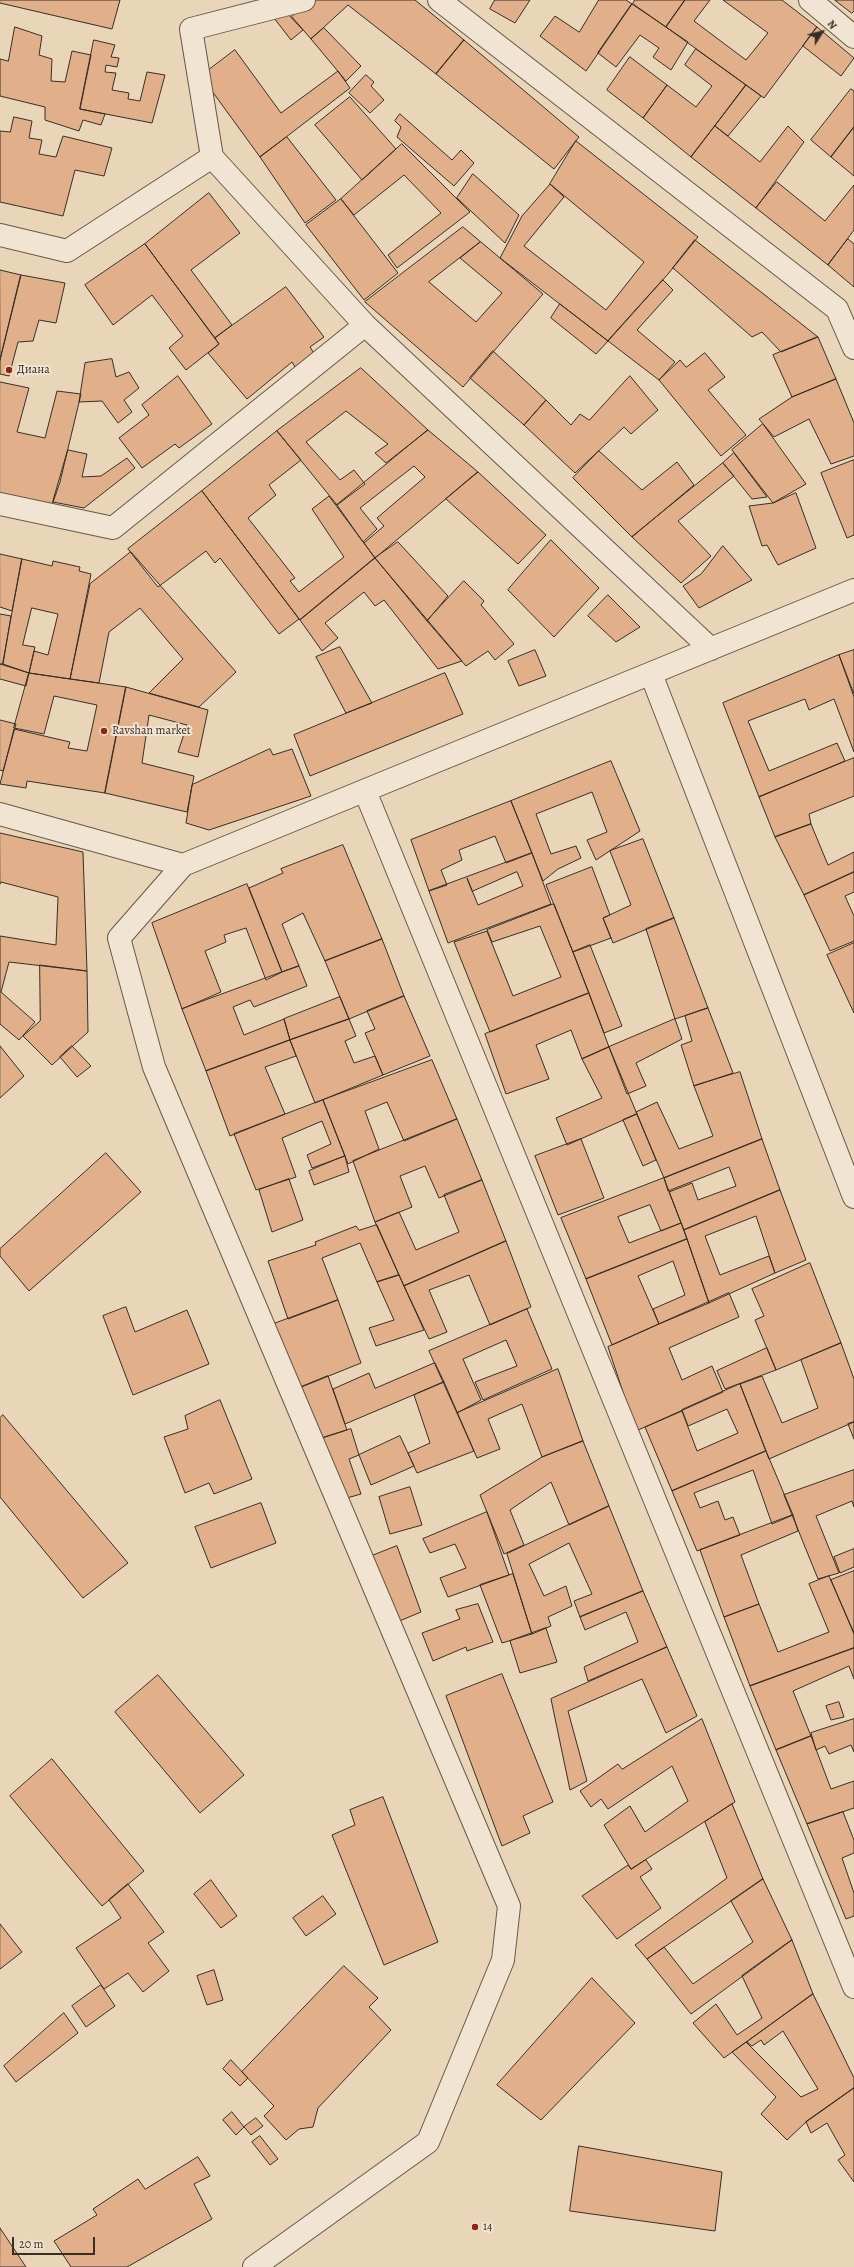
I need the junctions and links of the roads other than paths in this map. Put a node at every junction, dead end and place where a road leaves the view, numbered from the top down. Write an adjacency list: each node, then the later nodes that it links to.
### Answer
1 (304, 0): 5 (street)
2 (438, 0): 8 (street)
3 (810, 0): 4 (street)
4 (854, 37)
5 (212, 157): 6 (street); 7 (street)
6 (0, 235)
7 (365, 325): 9 (street); 11 (street)
8 (854, 348)
9 (0, 504)
10 (854, 590): 11 (street)
11 (711, 649): 12 (street)
12 (651, 674): 13 (street); 16 (street)
13 (365, 791): 15 (street); 17 (street)
14 (0, 814): 15 (street)
15 (183, 865): 18 (street)
16 (854, 1197)
17 (854, 1987)
18 (254, 2267)

